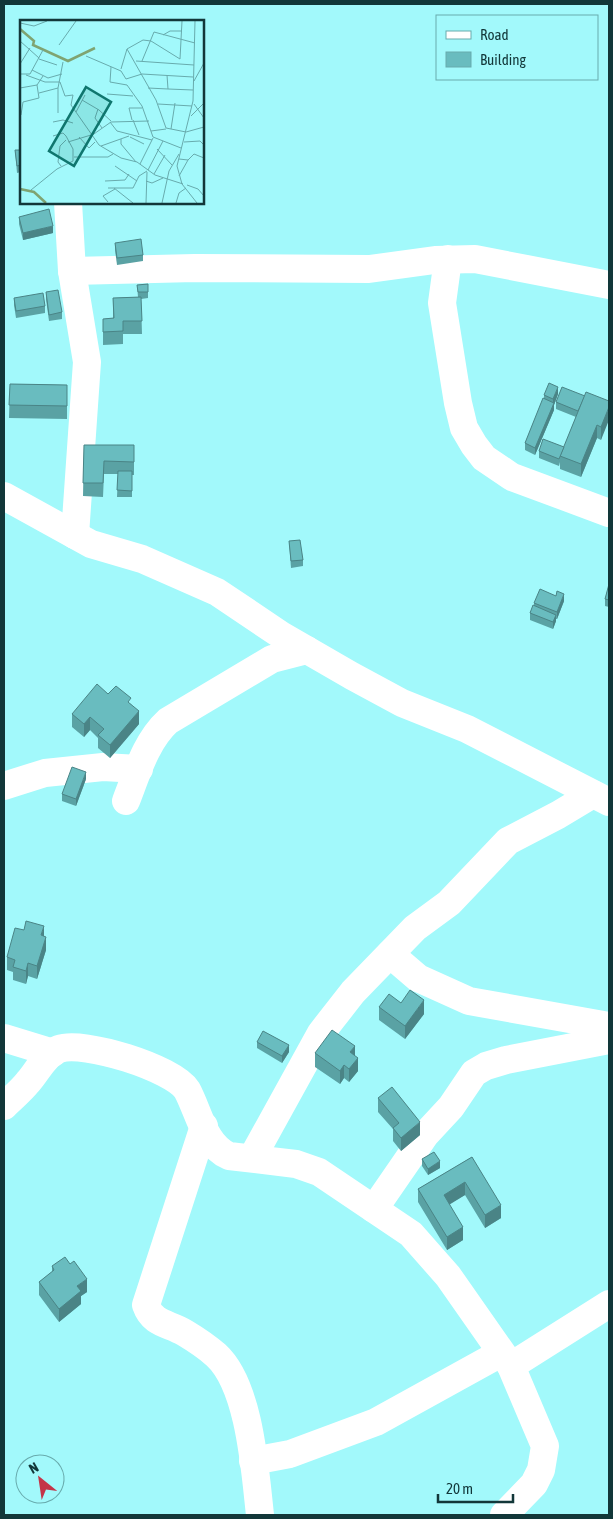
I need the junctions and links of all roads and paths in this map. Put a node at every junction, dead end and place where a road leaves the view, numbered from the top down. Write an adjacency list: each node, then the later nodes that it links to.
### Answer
1 (68, 204): 3 (street)
2 (448, 260): 3 (street); 4 (street); 6 (street)
3 (72, 271): 7 (street)
4 (609, 285)
5 (4, 496): 7 (street)
6 (609, 514)
7 (75, 535): 8 (street)
8 (307, 650): 9 (street); 11 (street)
9 (139, 769): 10 (street); 12 (street)
10 (4, 786)
11 (604, 796): 13 (street)
12 (126, 801)
13 (390, 954): 14 (street); 20 (street)
14 (609, 1026)
15 (4, 1038): 17 (street)
16 (609, 1040): 21 (street)
17 (53, 1053): 18 (street); 19 (street)
18 (4, 1106)
19 (204, 1126): 20 (street); 24 (street)
20 (252, 1158): 21 (street)
21 (374, 1209): 23 (street)
22 (609, 1304): 23 (street)
23 (506, 1360): 24 (street); 26 (street)
24 (253, 1461): 25 (street)
25 (260, 1515)
26 (504, 1515)

